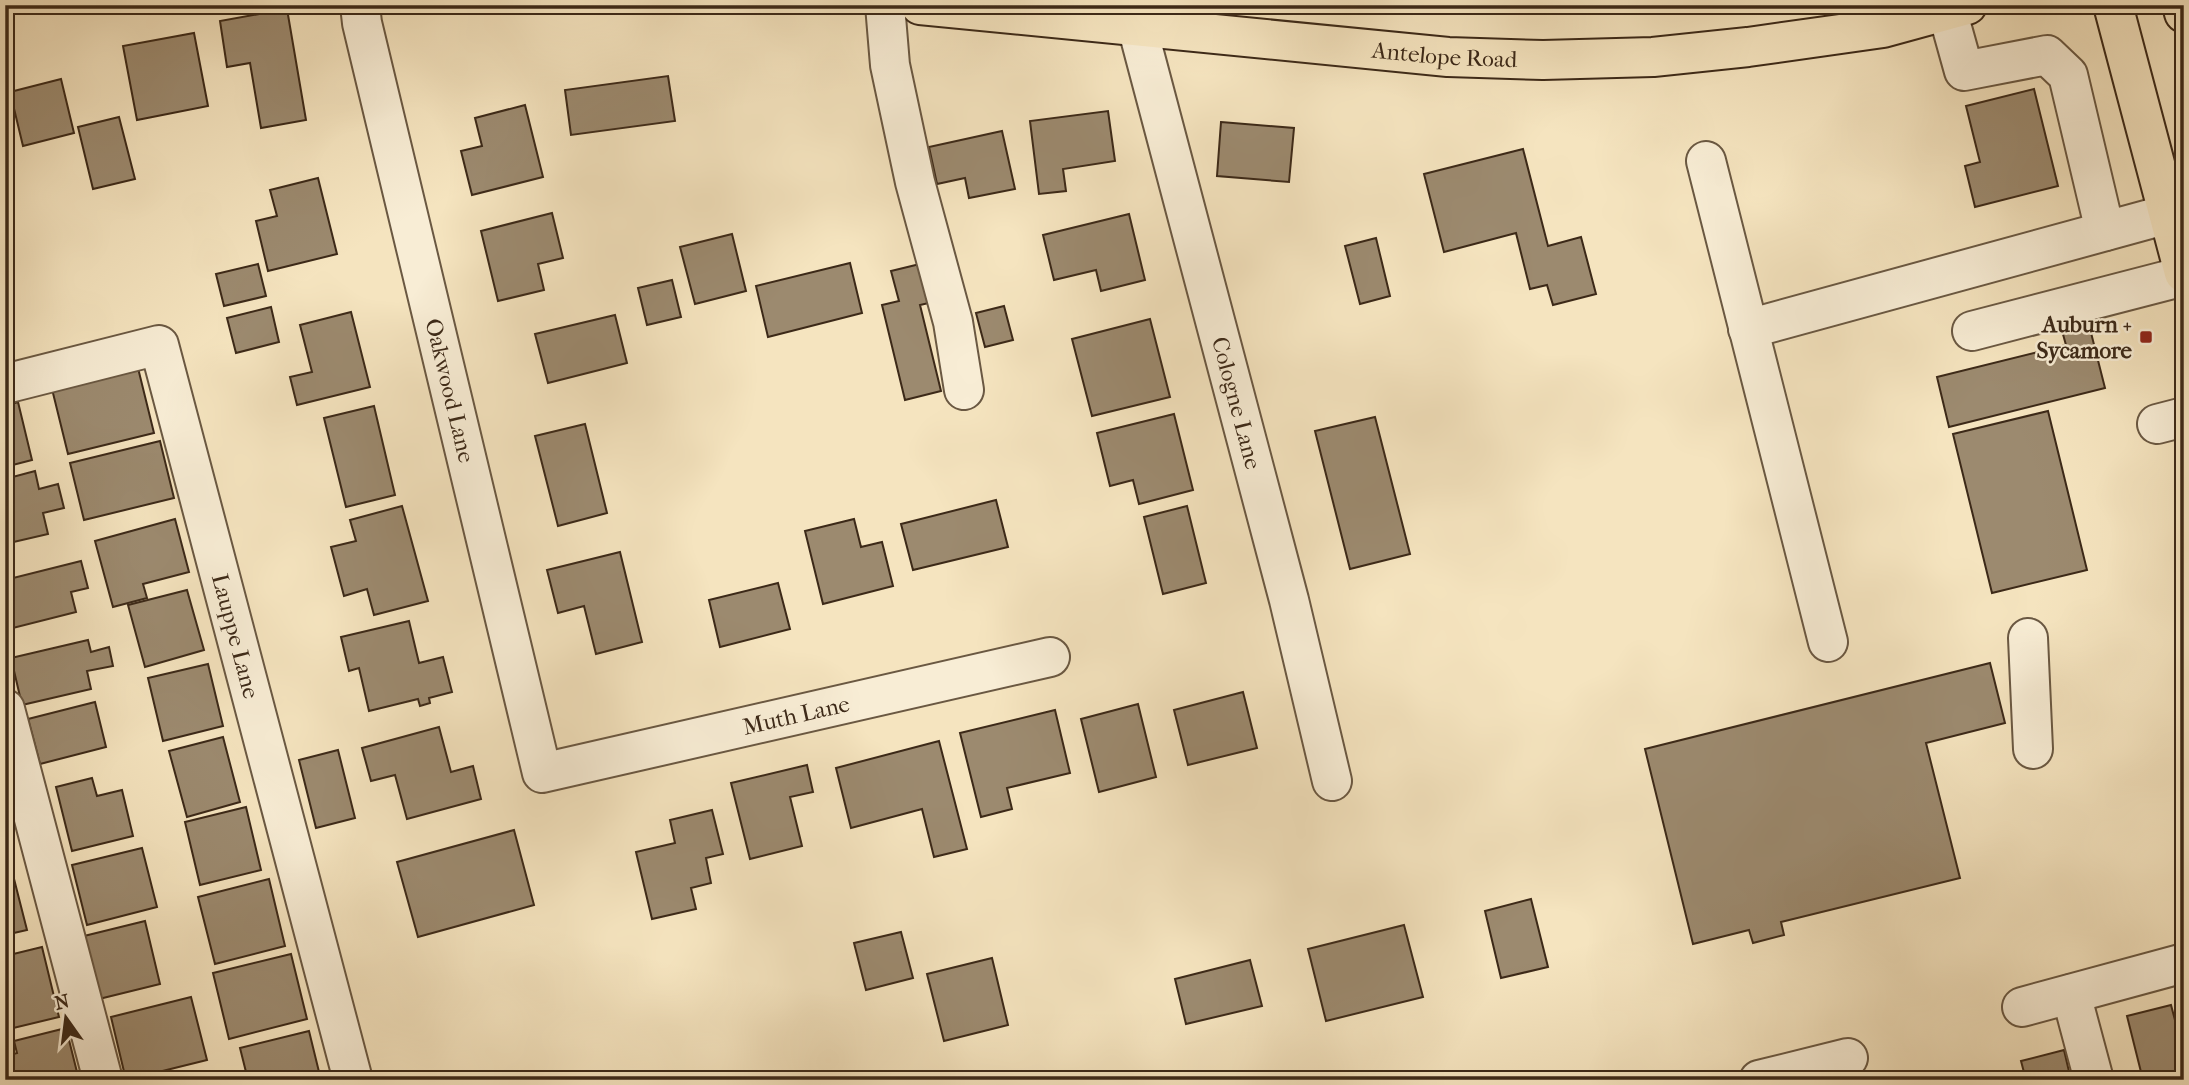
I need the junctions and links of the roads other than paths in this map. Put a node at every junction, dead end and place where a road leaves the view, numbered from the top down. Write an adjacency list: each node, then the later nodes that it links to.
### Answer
1 (360, 5): 22 (street, Oakwood Lane)
2 (885, 5): 16 (street)
3 (919, 5): 8 (main road, Antelope Road)
4 (2113, 5): 10 (main road)
5 (2182, 5): 7 (main road)
6 (1957, 8): 8 (main road, Antelope Road); 11 (street)
7 (2184, 13)
8 (1137, 26): 23 (street, Cologne Lane)
9 (1706, 161): 13 (street)
10 (2168, 214): 11 (street); 12 (main road)
11 (2105, 231): 13 (street)
12 (2184, 274): 14 (street)
13 (1748, 329): 18 (street)
14 (1972, 331)
15 (5, 384): 29 (street, Lauppe Lane)
16 (964, 390)
17 (2028, 638): 21 (street)
18 (1828, 642)
19 (1050, 657): 22 (street, Muth Lane)
20 (5, 709): 28 (street)
21 (2033, 749)
22 (542, 773)
23 (1332, 781)
24 (2184, 963): 25 (street)
25 (2071, 994): 26 (street); 31 (street)
26 (2022, 1007)
27 (1849, 1058): 30 (street)
28 (103, 1080)
29 (353, 1080)
30 (1759, 1080)
31 (2094, 1080)

